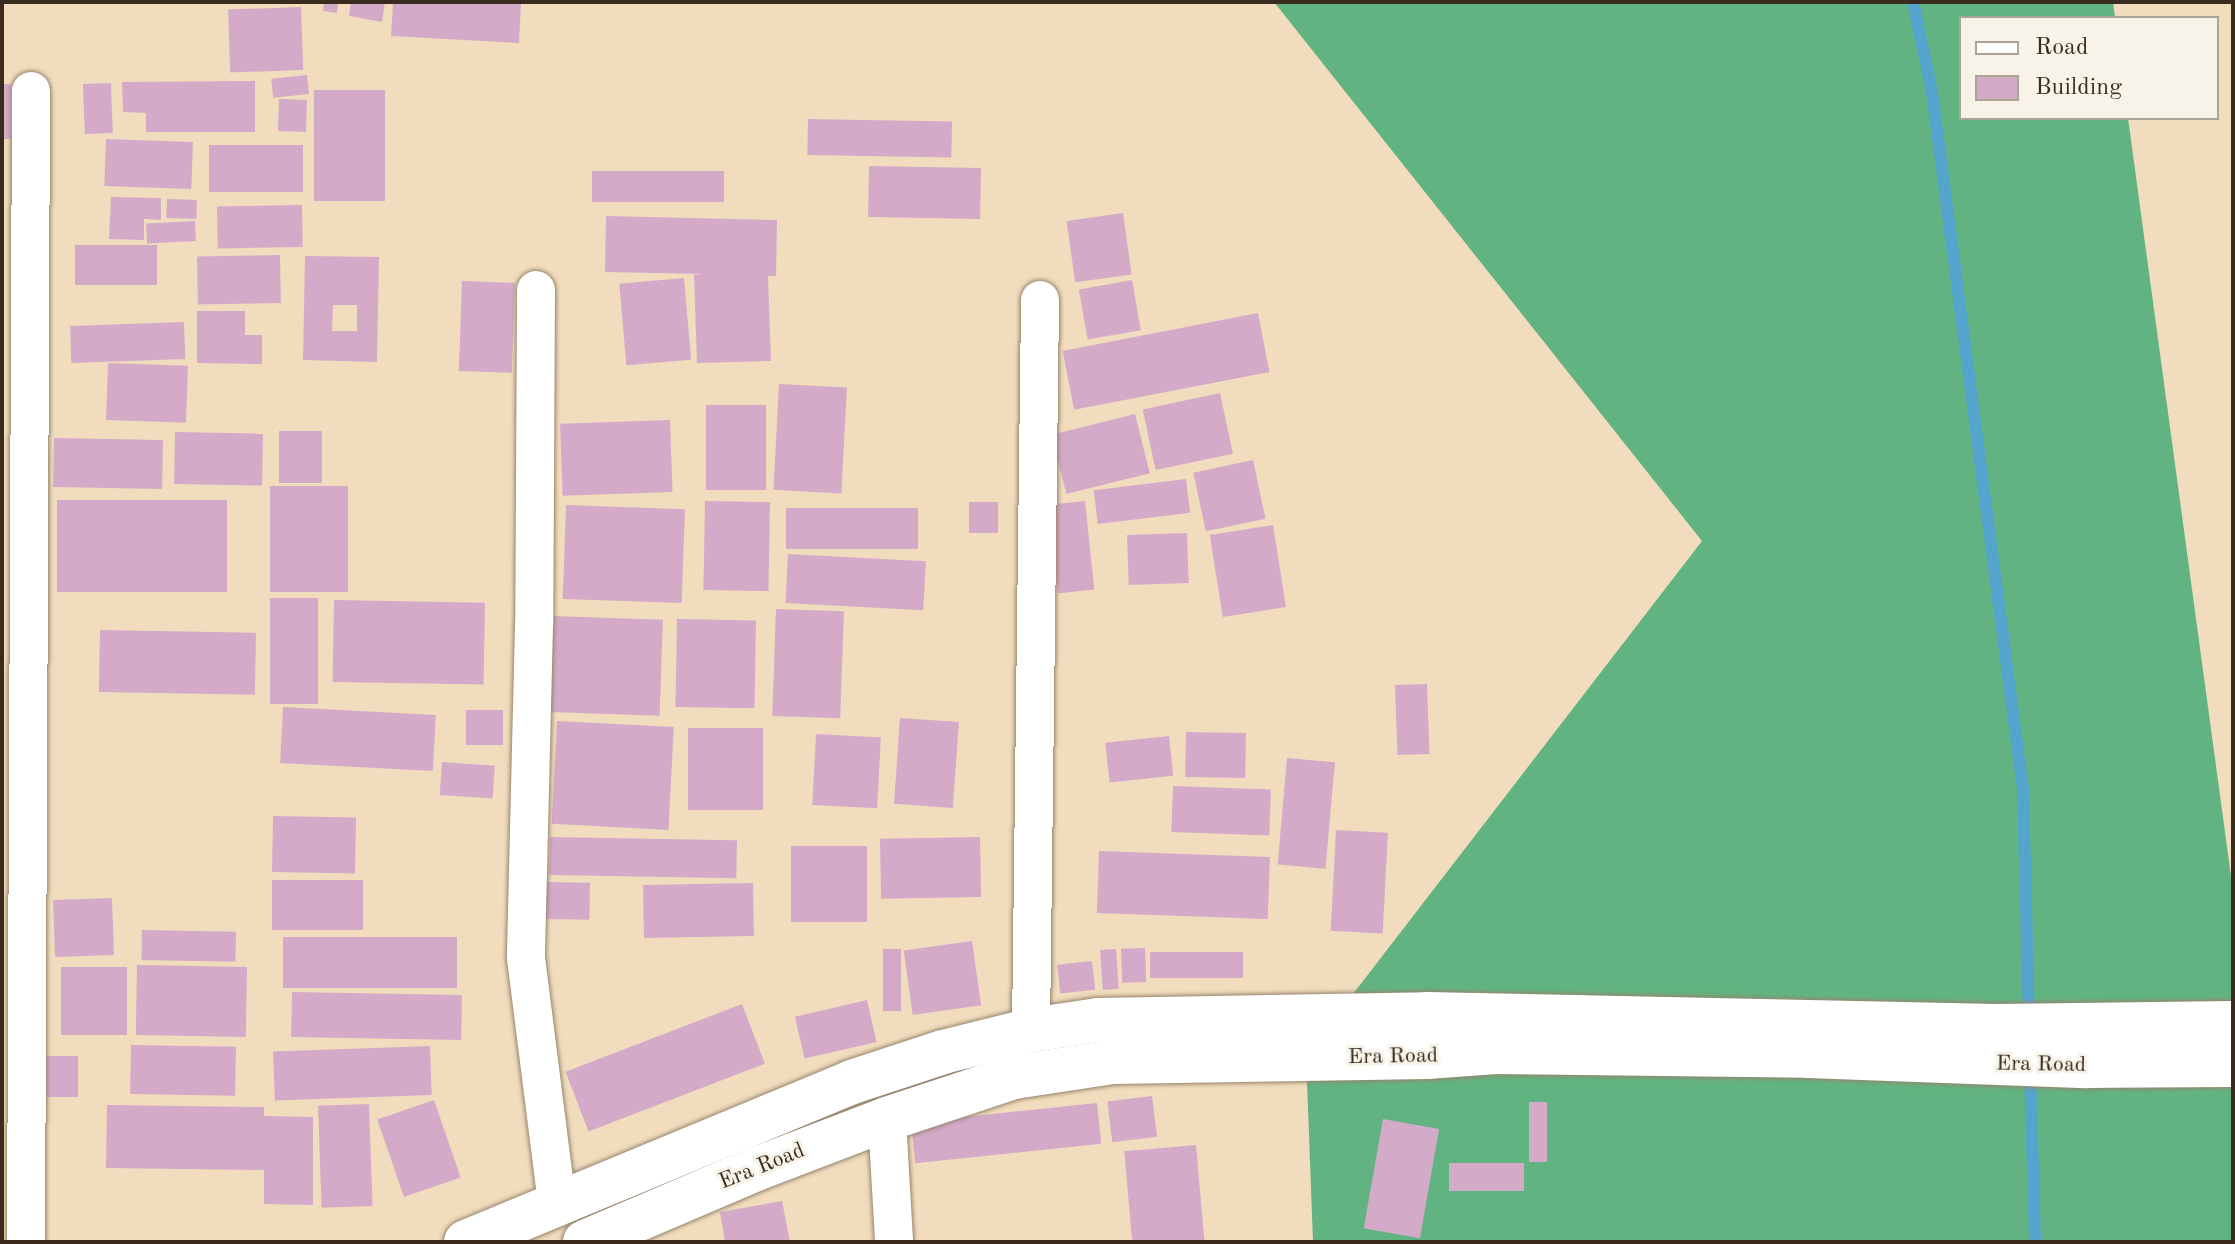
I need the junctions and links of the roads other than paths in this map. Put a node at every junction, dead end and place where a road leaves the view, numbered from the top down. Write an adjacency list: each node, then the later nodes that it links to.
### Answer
1 (31, 91): 13 (street)
2 (536, 290): 12 (street)
3 (1040, 300): 6 (street)
4 (1427, 1014): 6 (main road); 7 (main road); 9 (main road)
5 (2233, 1023): 8 (main road)
6 (1031, 1030): 12 (main road)
7 (1997, 1045): 8 (main road, Era Road); 9 (main road, Era Road)
8 (2087, 1046): 10 (main road, Era Road)
9 (1427, 1057): 11 (main road, Era Road)
10 (2233, 1065)
11 (887, 1119): 15 (main road, Era Road); 16 (street)
12 (557, 1203): 14 (main road)
13 (26, 1242)
14 (466, 1242)
15 (585, 1242)
16 (894, 1242)

